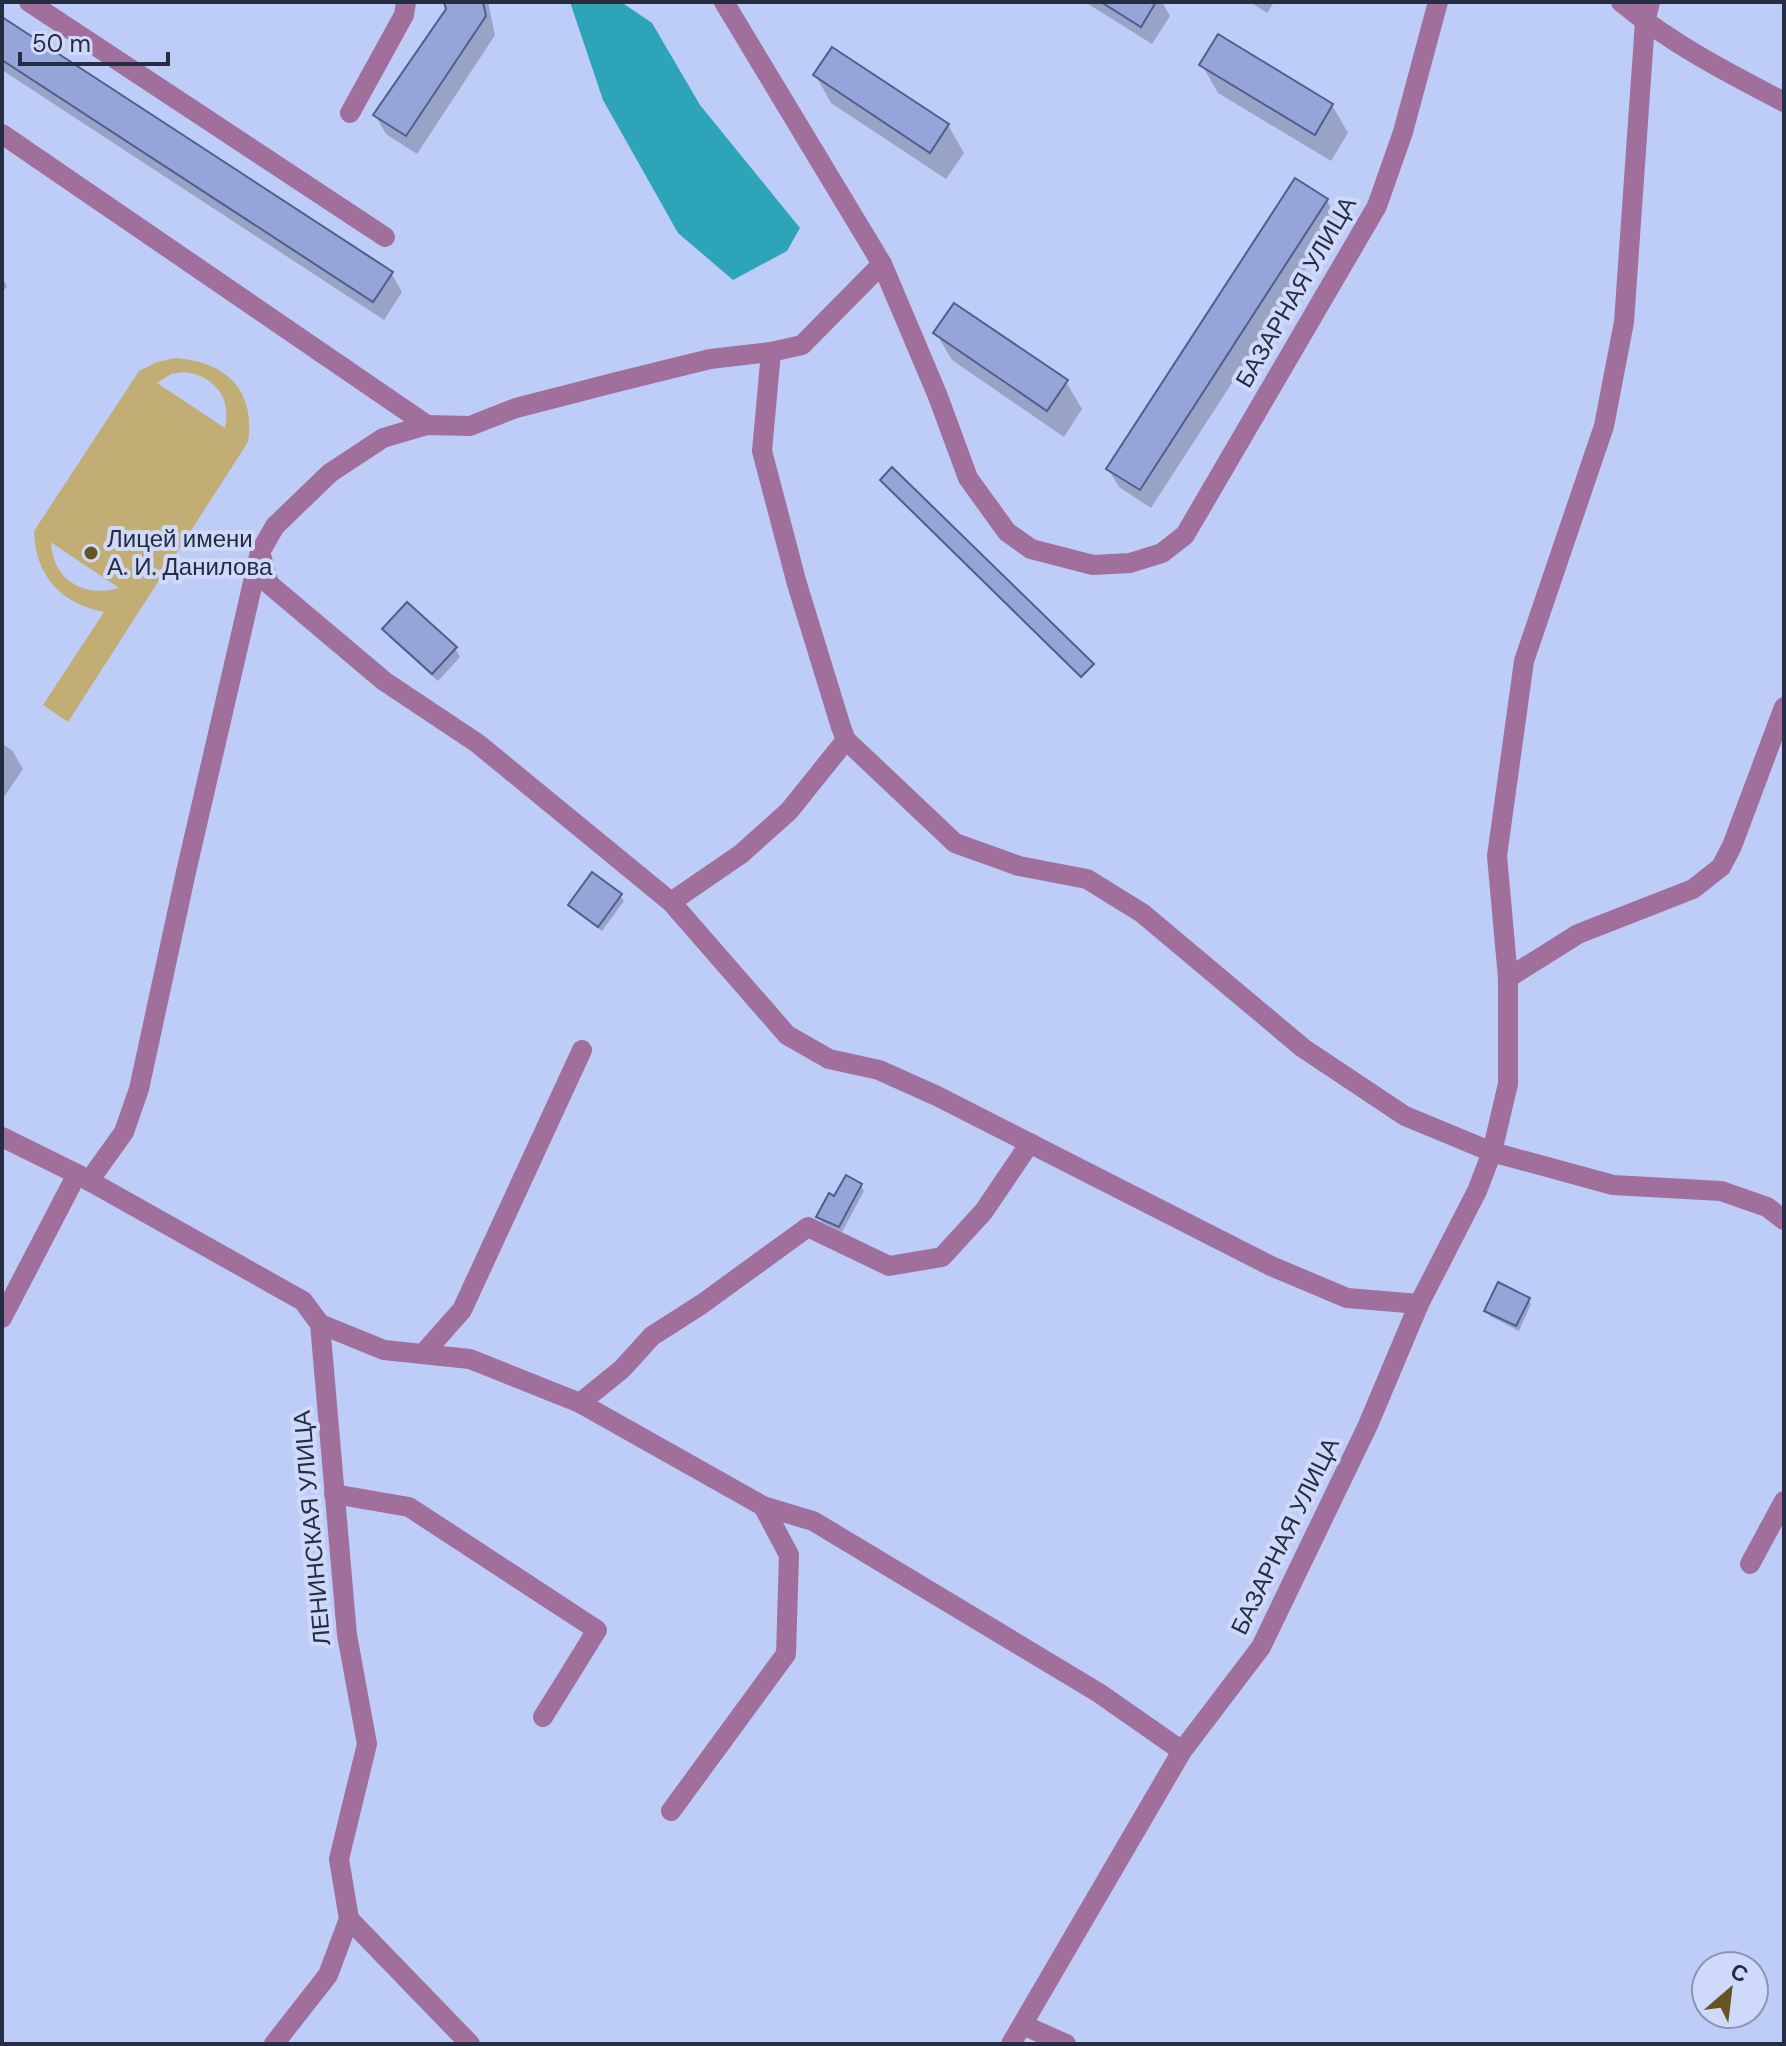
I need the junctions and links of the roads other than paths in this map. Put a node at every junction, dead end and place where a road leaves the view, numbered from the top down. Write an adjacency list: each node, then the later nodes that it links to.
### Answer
1 (29, 2): 10 (street)
2 (406, 2): 8 (street)
3 (724, 2): 11 (street, БАЗАРНАЯ УЛИЦА)
4 (1438, 2): 11 (street, БАЗАРНАЯ УЛИЦА)
5 (1621, 2): 6 (street)
6 (1648, 12): 7 (street); 18 (street, БАЗАРНАЯ УЛИЦА)
7 (1784, 102)
8 (350, 113)
9 (2, 134): 13 (street)
10 (385, 237)
11 (882, 264): 12 (street)
12 (771, 352): 13 (street); 16 (street)
13 (427, 425): 14 (street)
14 (260, 552): 17 (street); 23 (street)
15 (1784, 707): 18 (street)
16 (846, 740): 17 (street); 22 (street)
17 (671, 902): 21 (street)
18 (1508, 978): 22 (street, БАЗАРНАЯ УЛИЦА)
19 (582, 1050): 28 (street)
20 (2, 1137): 23 (street)
21 (1030, 1143): 25 (street); 29 (street)
22 (1492, 1152): 24 (street); 25 (street, БАЗАРНАЯ УЛИЦА)
23 (83, 1178): 26 (street); 27 (street)
24 (1784, 1220)
25 (1419, 1304): 35 (street, БАЗАРНАЯ УЛИЦА)
26 (2, 1318)
27 (320, 1324): 28 (street); 30 (street, ЛЕНИНСКАЯ УЛИЦА)
28 (423, 1354): 29 (street)
29 (580, 1403): 32 (street)
30 (334, 1494): 34 (street); 37 (street, ЛЕНИНСКАЯ УЛИЦА)
31 (1784, 1501): 33 (street)
32 (763, 1506): 35 (street); 36 (street)
33 (1750, 1564)
34 (543, 1717)
35 (1182, 1751): 38 (street, БАЗАРНАЯ УЛИЦА)
36 (671, 1811)
37 (349, 1919): 39 (street); 40 (street)
38 (1023, 2025): 41 (street, БАЗАРНАЯ УЛИЦА); 42 (street)
39 (274, 2044)
40 (470, 2044)
41 (1011, 2044)
42 (1066, 2044)

